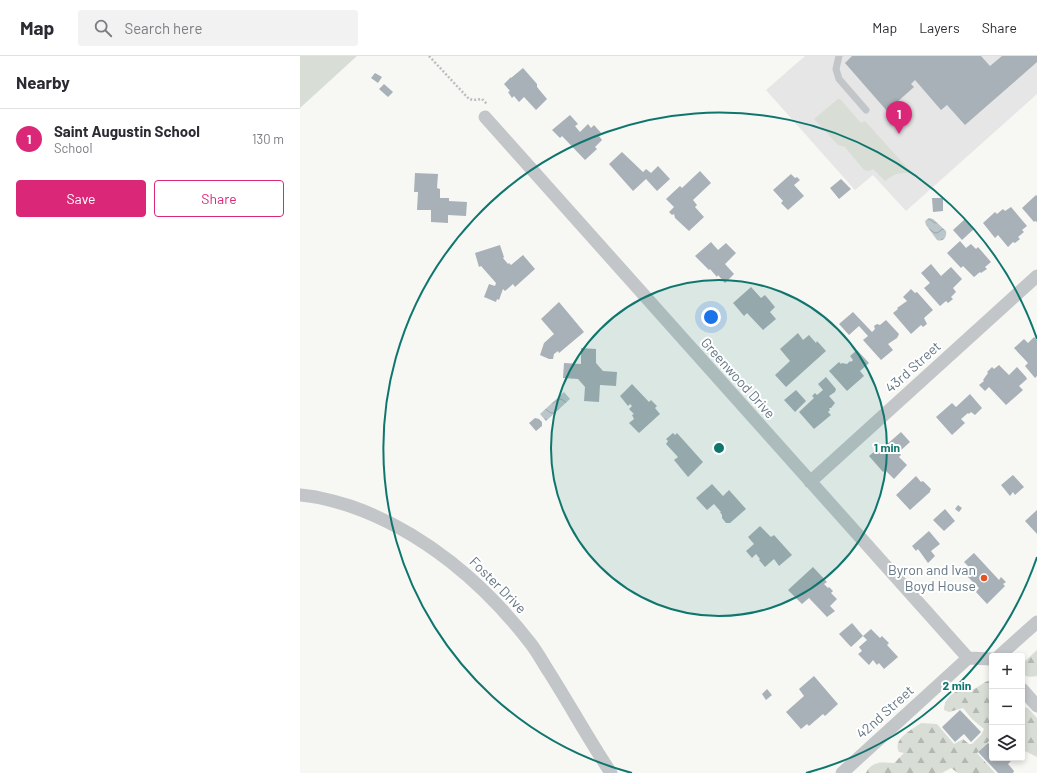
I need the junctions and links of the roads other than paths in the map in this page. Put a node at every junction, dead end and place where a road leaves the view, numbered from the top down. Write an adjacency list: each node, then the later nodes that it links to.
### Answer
1 (839, 56): 2 (lane)
2 (866, 110)
3 (488, 113): 5 (street, Greenwood Drive)
4 (1037, 276): 5 (street, 43rd Street)
5 (810, 482): 9 (street, Greenwood Drive)
6 (300, 495): 13 (street, Foster Drive)
7 (1037, 622): 8 (street)
8 (1002, 653)
9 (968, 658): 10 (street); 14 (street, 42nd Street)
10 (989, 659)
11 (1025, 692): 12 (street)
12 (1037, 706)
13 (611, 773)
14 (842, 773)

